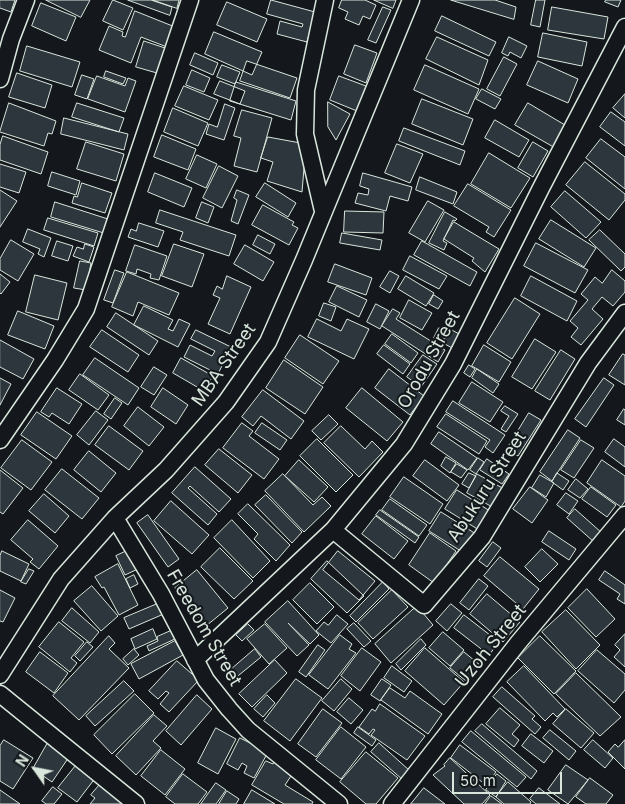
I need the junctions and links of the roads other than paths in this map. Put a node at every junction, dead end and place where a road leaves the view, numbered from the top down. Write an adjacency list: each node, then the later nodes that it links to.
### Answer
1 (26, 0): 6 (street)
2 (190, 0): 9 (street)
3 (325, 0): 7 (street)
4 (410, 0): 7 (street, MBA Street)
5 (625, 27): 12 (street, Orodu Street)
6 (0, 79)
7 (322, 211): 11 (street, MBA Street)
8 (625, 313): 12 (street, Abukuru Street)
9 (0, 440)
10 (625, 515): 18 (street, Uzoh Street)
11 (115, 518): 13 (street, Freedom Street); 14 (street, MBA Street)
12 (333, 530): 13 (street, Orodu Street)
13 (195, 660): 17 (street, Freedom Street)
14 (0, 675)
15 (0, 694): 16 (street)
16 (136, 804)
17 (339, 804)
18 (392, 804)

